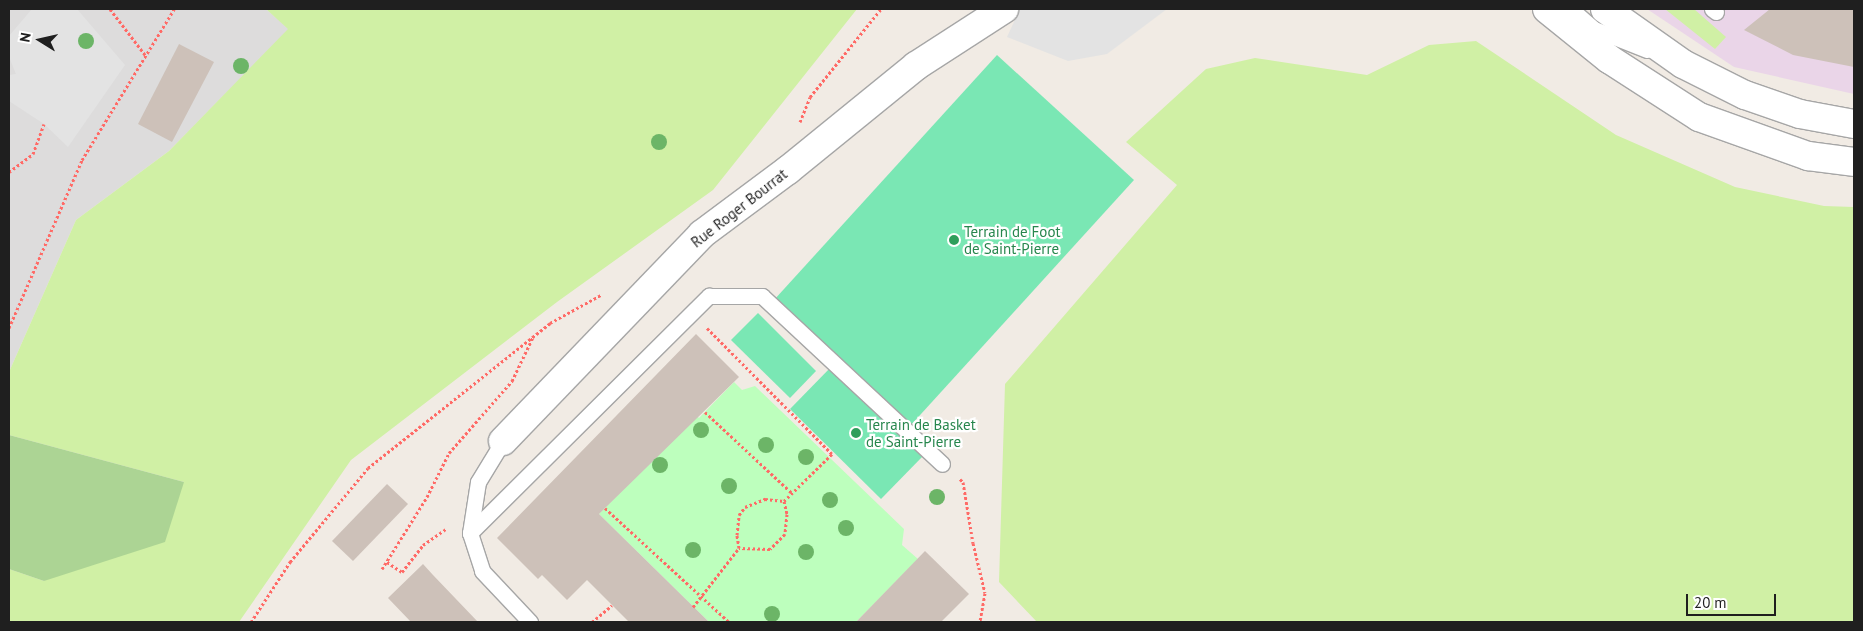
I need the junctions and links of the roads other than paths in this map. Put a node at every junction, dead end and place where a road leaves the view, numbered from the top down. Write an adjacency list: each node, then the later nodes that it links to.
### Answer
1 (1004, 9): 8 (street, Rue Roger Bourrat)
2 (1547, 9): 7 (street)
3 (1570, 9): 5 (lane)
4 (1605, 9): 5 (street)
5 (1683, 64): 6 (street)
6 (1854, 124)
7 (1854, 162)
8 (503, 441): 10 (lane)
9 (942, 464): 10 (lane)
10 (470, 533): 11 (lane)
11 (530, 622)

